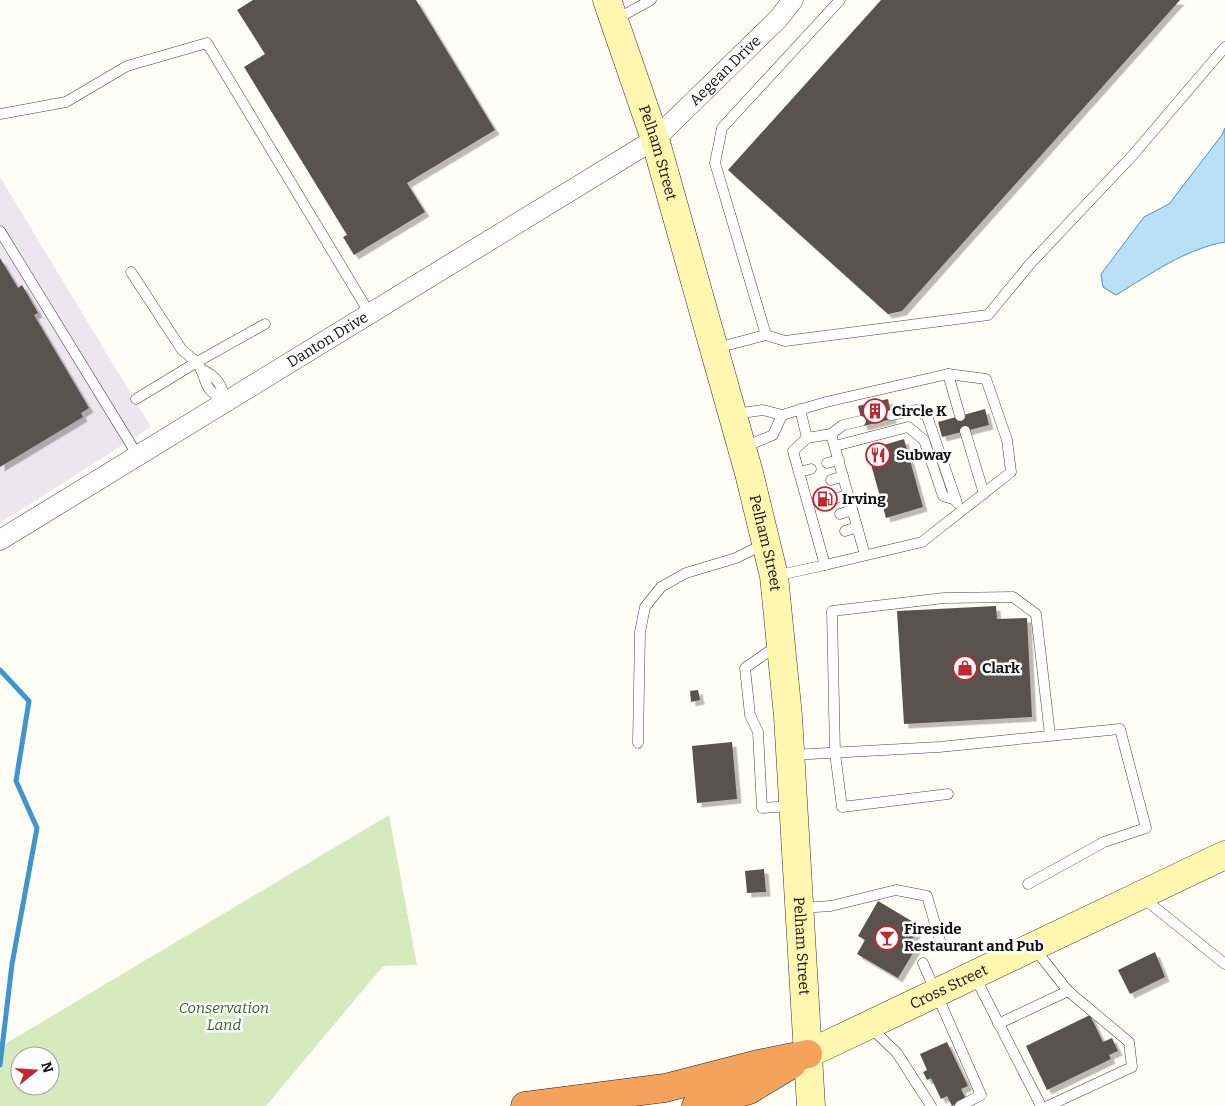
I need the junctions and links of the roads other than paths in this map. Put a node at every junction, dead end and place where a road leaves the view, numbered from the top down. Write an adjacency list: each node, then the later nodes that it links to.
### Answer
1 (651, 0): 4 (lane)
2 (793, 0): 7 (street, Aegean Drive)
3 (840, 0): 12 (lane)
4 (611, 10): 7 (street, Pelham Street)
5 (1225, 48): 12 (lane)
6 (0, 114): 10 (lane)
7 (655, 139): 10 (street, Danton Drive); 13 (street, Pelham Street)
8 (0, 231): 29 (lane)
9 (131, 272): 14 (lane)
10 (370, 314): 17 (street, Danton Drive)
11 (265, 324): 14 (lane)
12 (766, 335): 13 (lane)
13 (714, 348): 19 (street, Pelham Street)
14 (199, 366): 16 (lane); 17 (lane)
15 (948, 374): 18 (lane); 22 (lane); 38 (lane)
16 (136, 400)
17 (226, 402): 29 (street, Danton Drive)
18 (800, 410): 20 (lane); 26 (lane)
19 (731, 414): 20 (lane); 28 (street, Pelham Street)
20 (782, 415): 28 (lane)
21 (891, 415): 41 (lane)
22 (960, 416)
23 (861, 421): 25 (lane)
24 (965, 431): 38 (lane)
25 (832, 434): 26 (lane); 27 (lane)
26 (807, 438): 33 (lane)
27 (835, 446): 30 (lane); 41 (lane)
28 (741, 449): 54 (street, Pelham Street)
29 (138, 456): 53 (street, Danton Drive)
30 (839, 460): 31 (lane); 34 (lane)
31 (827, 464)
32 (811, 469): 33 (lane)
33 (799, 472): 37 (lane)
34 (843, 476): 35 (lane); 39 (lane)
35 (831, 480)
36 (814, 485): 37 (lane)
37 (804, 488): 43 (lane)
38 (984, 494): 46 (lane)
39 (848, 495): 40 (lane); 44 (lane)
40 (837, 498)
41 (956, 500): 46 (lane)
42 (820, 503): 43 (lane)
43 (809, 506): 48 (lane)
44 (852, 510): 45 (lane); 49 (lane)
45 (840, 514)
46 (960, 514): 55 (lane)
47 (824, 518): 48 (lane)
48 (813, 521): 52 (lane)
49 (857, 527): 50 (lane); 55 (lane)
50 (845, 530)
51 (828, 536): 52 (lane)
52 (818, 539): 56 (lane)
53 (0, 540)
54 (767, 543): 57 (street, Pelham Street); 60 (lane)
55 (865, 555): 56 (lane)
56 (825, 564): 57 (lane)
57 (774, 576): 58 (street, Pelham Street)
58 (782, 649): 62 (street, Pelham Street); 64 (lane)
59 (1050, 735): 61 (lane); 61 (lane); 66 (lane)
60 (638, 743)
61 (835, 753): 62 (lane); 63 (lane)
62 (791, 756): 64 (street, Pelham Street)
63 (948, 794)
64 (794, 806): 68 (street, Pelham Street)
65 (1225, 855): 67 (street, Cross Street)
66 (1028, 884)
67 (1139, 895): 70 (street, Cross Street); 72 (lane)
68 (799, 908): 69 (lane); 78 (street, Pelham Street)
69 (941, 944)
70 (1032, 946): 73 (street, Cross Street); 74 (lane)
71 (922, 963): 75 (lane)
72 (1225, 964)
73 (974, 974): 75 (street, Cross Street); 76 (lane)
74 (1068, 991): 76 (lane); 85 (lane)
75 (935, 993): 77 (street, Cross Street); 83 (lane)
76 (998, 1024): 84 (lane)
77 (868, 1025): 78 (street, Cross Street); 82 (lane)
78 (808, 1054): 79 (highway); 80 (highway); 81 (street, Pelham Street)
79 (526, 1106)
80 (696, 1106)
81 (811, 1106)
82 (931, 1106)
83 (960, 1106)
84 (1041, 1106)
85 (1048, 1106)

